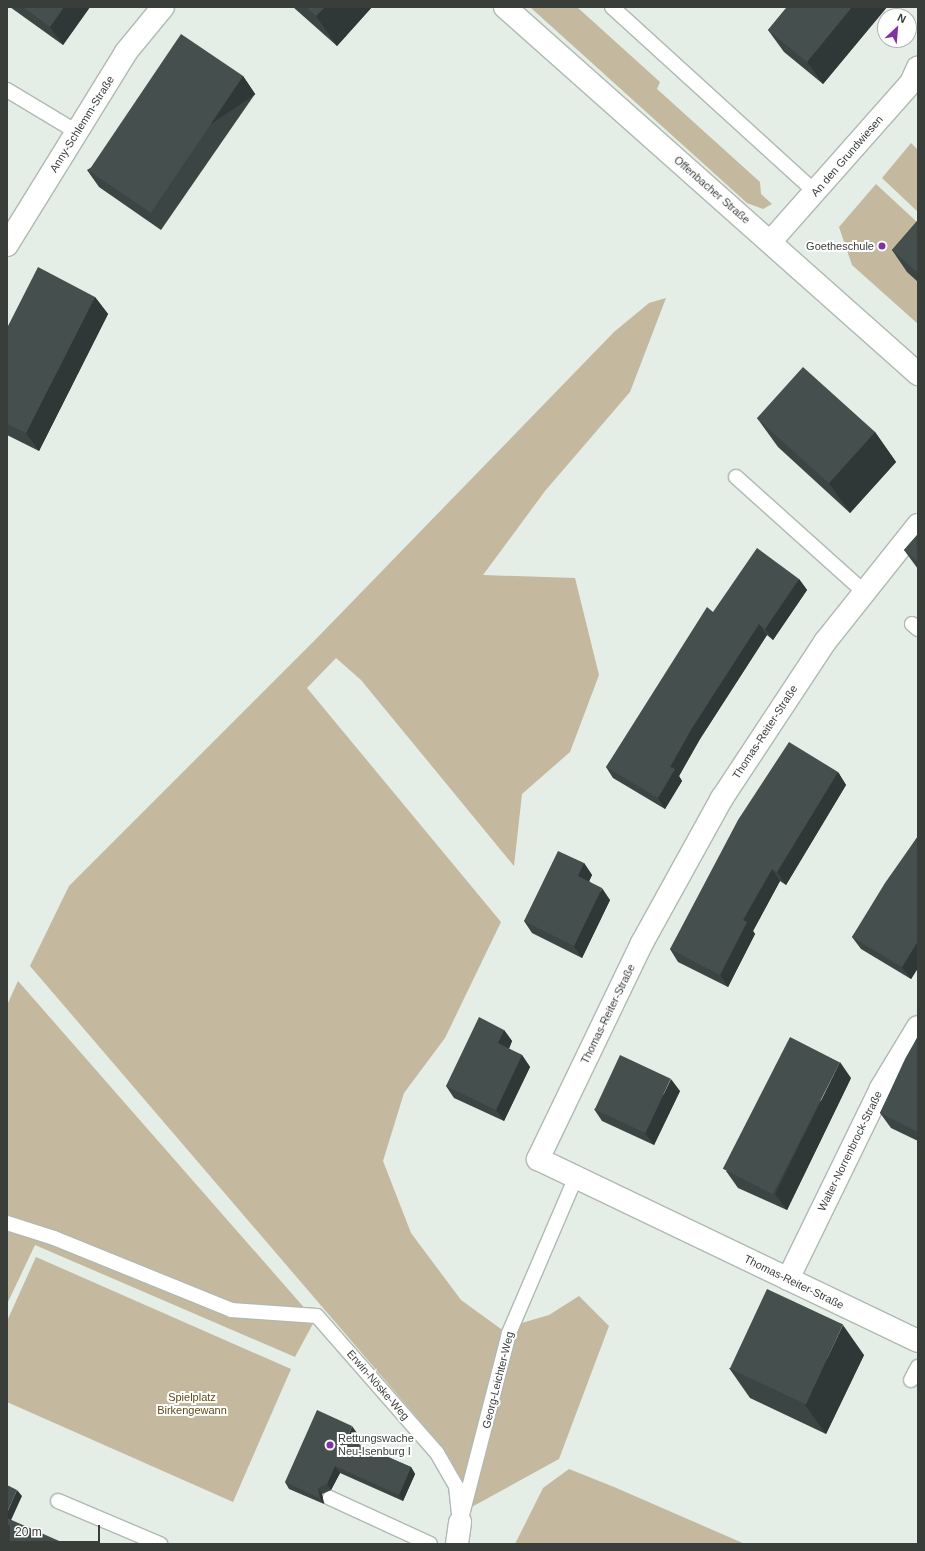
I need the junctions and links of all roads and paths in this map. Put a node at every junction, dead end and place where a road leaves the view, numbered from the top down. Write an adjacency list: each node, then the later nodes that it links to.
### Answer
1 (163, 7): 6 (street, Anny-Schlemm-Straße)
2 (506, 7): 8 (street, Offenbacher Straße)
3 (612, 7): 7 (lane)
4 (918, 66): 7 (street, An den Grundwiesen)
5 (7, 90): 6 (lane)
6 (77, 132): 9 (street, Anny-Schlemm-Straße)
7 (815, 192): 8 (street, An den Grundwiesen)
8 (771, 241): 10 (street, Offenbacher Straße)
9 (7, 245)
10 (918, 374)
11 (736, 477): 13 (lane)
12 (918, 525): 13 (street, Thomas-Reiter-Straße)
13 (864, 592): 15 (street, Thomas-Reiter-Straße)
14 (918, 1027): 17 (street, Walter-Norrenbrock-Straße)
15 (576, 1177): 17 (street, Thomas-Reiter-Straße); 23 (lane, Georg-Leichter-Weg)
16 (7, 1223): 23 (lane, Erwin-Nöske-Weg)
17 (788, 1279): 18 (street, Thomas-Reiter-Straße)
18 (918, 1341)
19 (918, 1367): 20 (lane)
20 (911, 1380)
21 (330, 1498): 25 (lane)
22 (58, 1501): 24 (lane)
23 (460, 1522): 26 (street)
24 (160, 1544)
25 (430, 1544)
26 (457, 1544)

